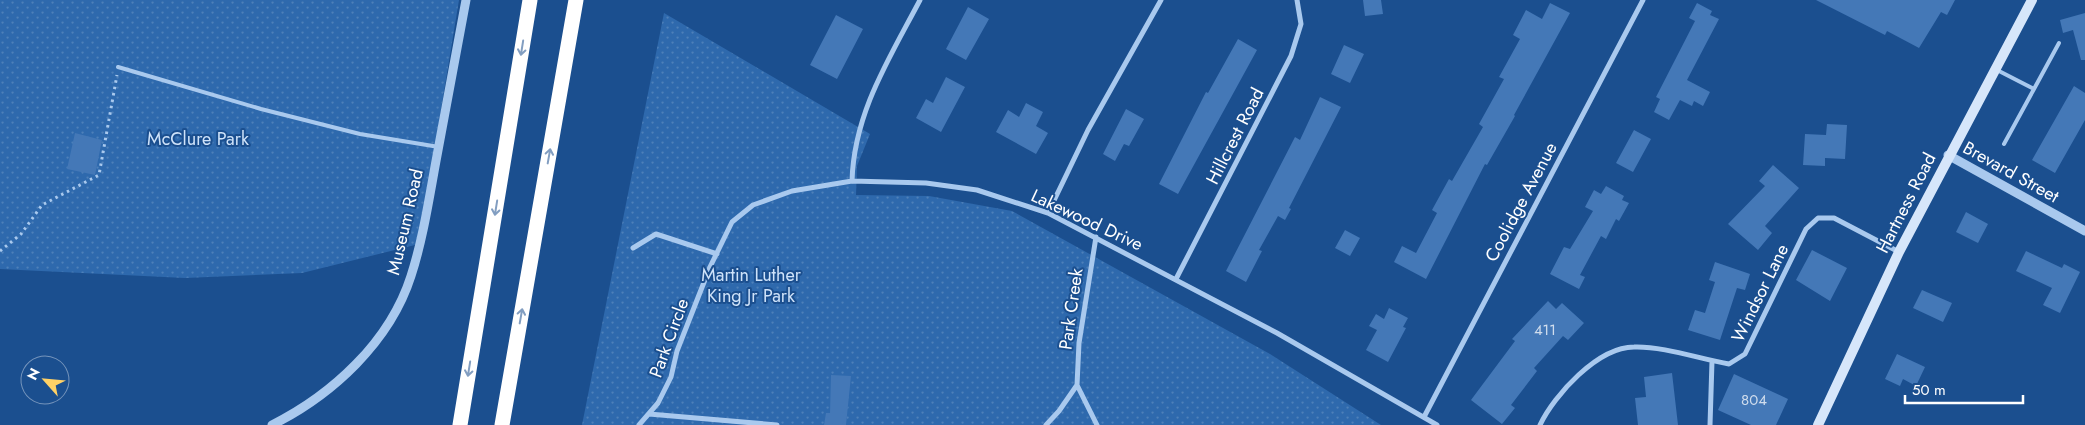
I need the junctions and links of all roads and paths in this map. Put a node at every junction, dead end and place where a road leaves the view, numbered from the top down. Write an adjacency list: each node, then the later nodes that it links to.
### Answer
1 (466, 0): 14 (street, Museum Road)
2 (530, 0): 30 (highway, one-way to 30)
3 (576, 0): 31 (highway, one-way to 3)
4 (920, 0): 16 (street)
5 (1161, 0): 17 (street)
6 (1297, 0): 24 (street, Hillcrest Road)
7 (1643, 0): 28 (street, Coolidge Avenue)
8 (2032, 0): 11 (main road, Hartness Road)
9 (2058, 43): 12 (lane)
10 (118, 67): 14 (lane); 21 (path)
11 (1995, 69): 12 (lane); 15 (main road, Hartness Road)
12 (2034, 89): 13 (lane)
13 (2004, 144)
14 (438, 147): 29 (street, Museum Road)
15 (1948, 155): 18 (street, Brevard Street); 22 (main road, Hartness Road)
16 (852, 181): 17 (street, Lakewood Drive); 23 (street, Lakewood Drive)
17 (1048, 213): 19 (street, Lakewood Drive)
18 (2085, 231)
19 (1096, 237): 24 (street, Lakewood Drive); 26 (street, Park Creek)
20 (633, 248): 23 (street)
21 (0, 251)
22 (1899, 252): 25 (street, Windsor Lane); 39 (main road, Hartness Road)
23 (716, 254): 27 (street, Park Circle)
24 (1176, 279): 28 (street, Lakewood Drive)
25 (1712, 361): 37 (street, Windsor Lane); 38 (street)
26 (1077, 384): 34 (street); 35 (street)
27 (649, 414): 32 (street, Park Circle); 33 (street)
28 (1424, 417): 36 (street, Lakewood Drive)
29 (272, 425)
30 (460, 425)
31 (502, 425)
32 (639, 425)
33 (778, 425)
34 (1046, 425)
35 (1097, 425)
36 (1437, 425)
37 (1540, 425)
38 (1710, 425)
39 (1818, 425)

